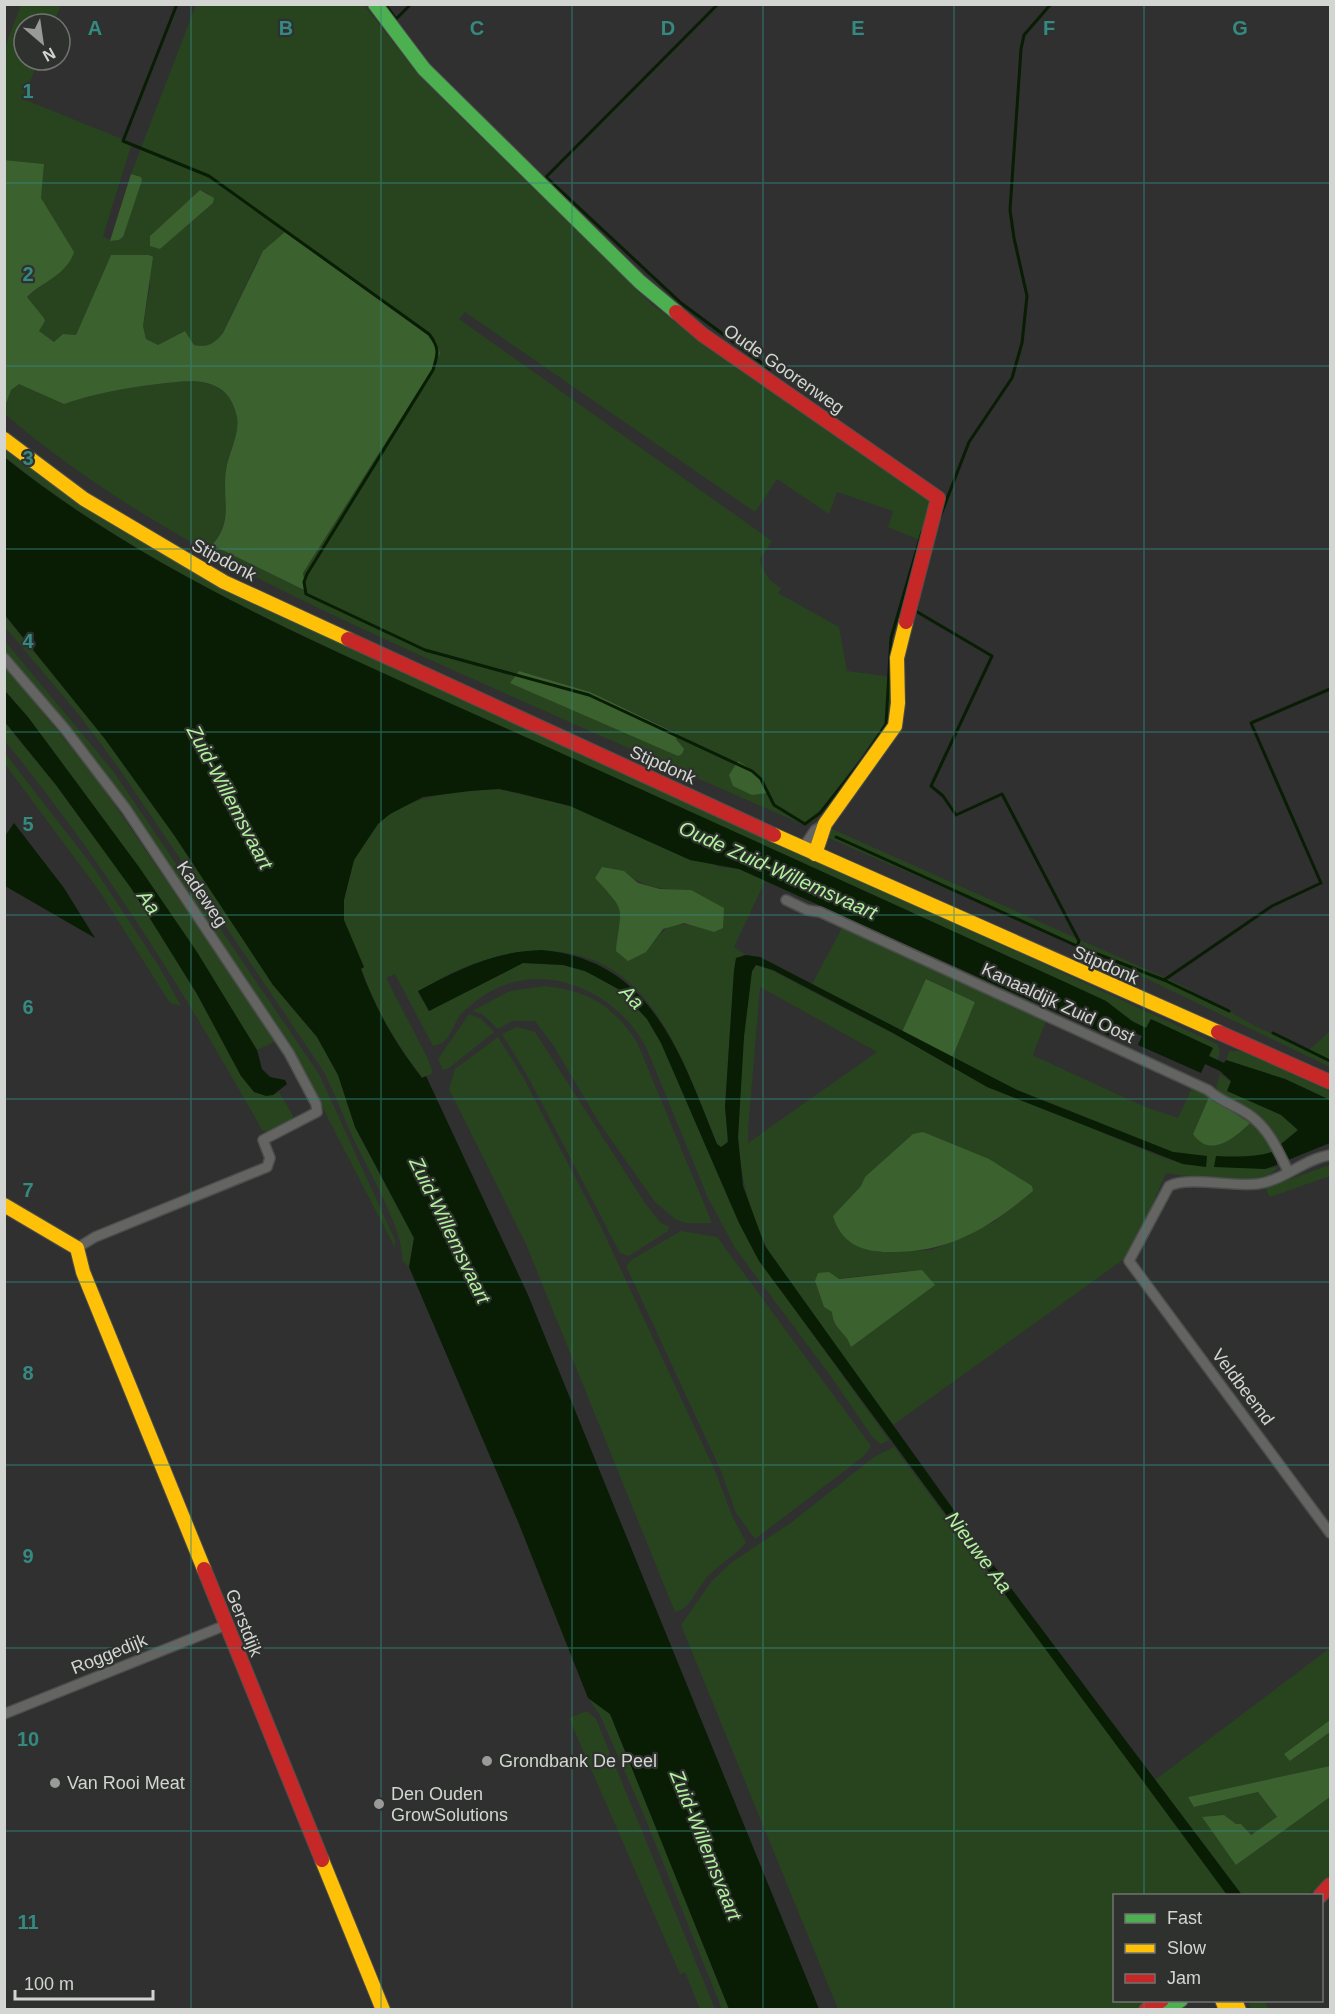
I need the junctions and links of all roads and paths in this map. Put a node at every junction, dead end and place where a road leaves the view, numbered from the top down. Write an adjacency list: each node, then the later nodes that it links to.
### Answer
1 (375, 4): 4 (street, Oude Goorenweg)
2 (4, 439): 4 (street, Stipdonk)
3 (4, 658): 10 (street, Kadeweg)
4 (809, 851): 6 (street, Stipdonk)
5 (786, 900): 8 (street, Kanaaldijk Zuid Oost)
6 (1330, 1082)
7 (1330, 1155): 8 (street)
8 (1288, 1171): 11 (street, Veldbeemd)
9 (4, 1205): 10 (street)
10 (77, 1248): 12 (street, Gerstdijk)
11 (1330, 1533)
12 (226, 1625): 13 (street, Roggedijk); 16 (street, Gerstdijk)
13 (4, 1714)
14 (1160, 2002): 17 (street)
15 (1179, 2002): 18 (street)
16 (383, 2010)
17 (1146, 2010)
18 (1166, 2010)

